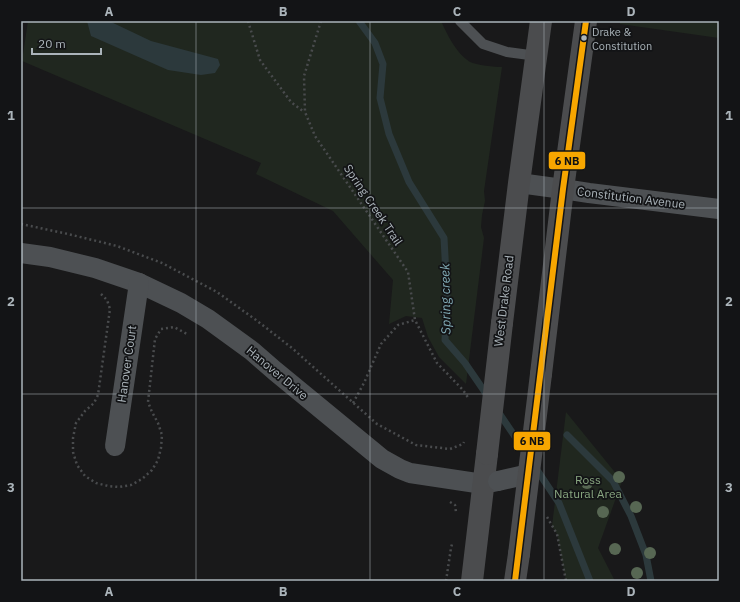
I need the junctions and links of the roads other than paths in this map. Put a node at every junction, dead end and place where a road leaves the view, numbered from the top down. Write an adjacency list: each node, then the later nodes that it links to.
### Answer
1 (460, 21): 4 (lane)
2 (541, 21): 4 (main road, West Drake Road)
3 (586, 21): 6 (main road)
4 (537, 56): 5 (main road, West Drake Road)
5 (519, 183): 6 (street, Constitution Avenue); 12 (main road, West Drake Road, bridge)
6 (563, 189): 7 (street, Constitution Avenue); 11 (main road, bridge)
7 (719, 209)
8 (21, 253): 9 (street, Hanover Drive)
9 (139, 283): 10 (street, Hanover Court); 12 (street, Hanover Drive)
10 (115, 446)
11 (529, 474): 12 (street, Hanover Drive, bridge); 14 (main road, bridge)
12 (490, 483): 13 (main road, West Drake Road)
13 (472, 581)
14 (516, 581)

